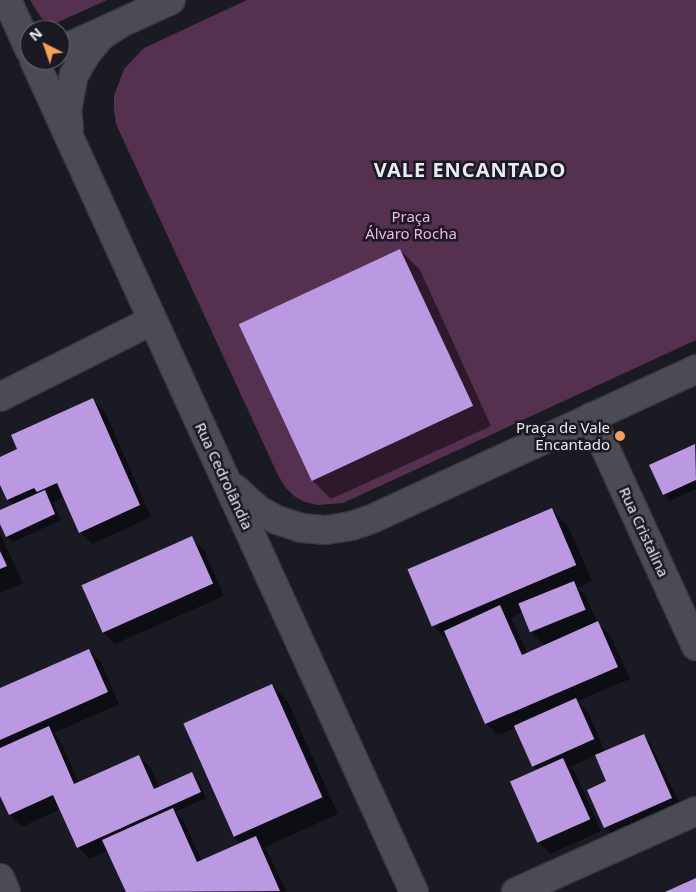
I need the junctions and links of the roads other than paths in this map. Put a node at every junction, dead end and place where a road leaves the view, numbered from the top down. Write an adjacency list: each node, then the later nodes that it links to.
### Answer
1 (171, 0): 3 (street)
2 (10, 7): 4 (street); 5 (street)
3 (121, 23): 6 (street); 8 (street)
4 (20, 26)
5 (20, 29)
6 (70, 46)
7 (39, 70): 8 (street, Rua Cedrolândia)
8 (73, 146): 9 (street, Rua Cedrolândia)
9 (153, 320): 11 (street); 13 (street, Rua Cedrolândia)
10 (696, 369): 12 (street)
11 (0, 397)
12 (592, 417): 13 (street); 14 (street, Rua Cristalina)
13 (224, 475): 18 (street, Rua Cedrolândia)
14 (696, 646)
15 (696, 811): 19 (street)
16 (0, 878): 17 (street)
17 (6, 892)
18 (414, 892)
19 (516, 892)

